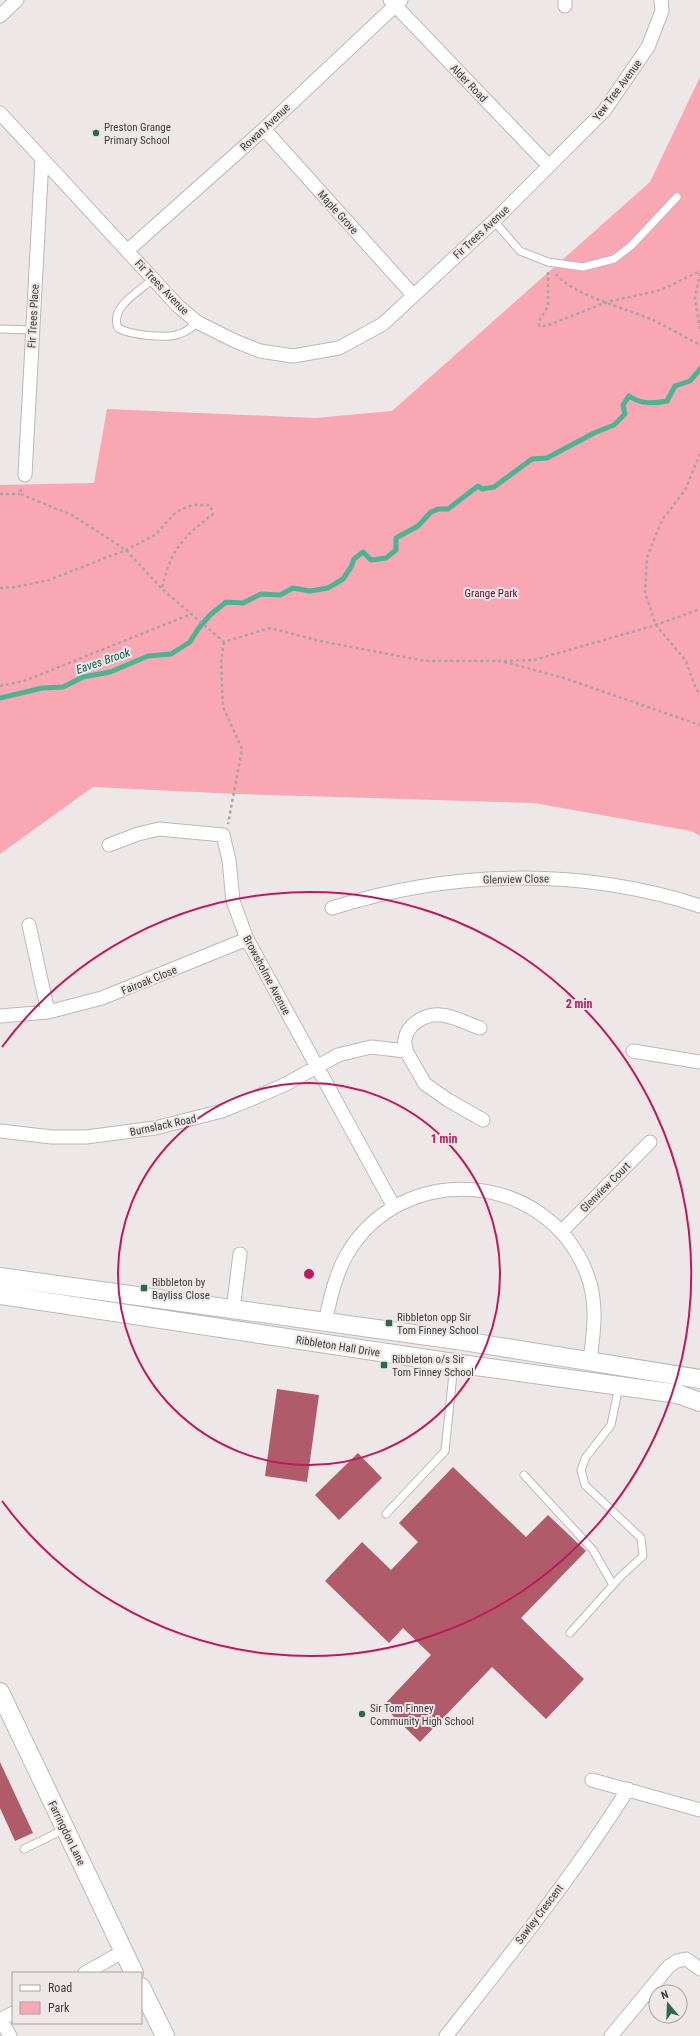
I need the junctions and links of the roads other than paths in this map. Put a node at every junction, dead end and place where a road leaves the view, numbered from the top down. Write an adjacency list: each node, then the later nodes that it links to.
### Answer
1 (17, 0): 4 (street)
2 (661, 0): 8 (street, Yew Tree Avenue)
3 (395, 2): 6 (street, Rowan Avenue); 8 (street, Alder Road)
4 (0, 16)
5 (0, 113): 7 (street, Fir Trees Avenue)
6 (264, 129): 11 (street, Rowan Avenue); 13 (street, Maple Grove)
7 (42, 158): 11 (street, Fir Trees Avenue); 16 (street, Fir Trees Place)
8 (549, 166): 10 (street, Fir Trees Avenue)
9 (677, 197): 10 (lane)
10 (494, 221): 13 (street, Fir Trees Avenue)
11 (128, 251): 12 (street, Fir Trees Avenue)
12 (154, 279): 14 (street, Fir Trees Avenue); 14 (lane)
13 (413, 295): 14 (street, Fir Trees Avenue)
14 (197, 322)
15 (0, 329): 16 (lane)
16 (32, 330): 17 (street, Fir Trees Place)
17 (25, 475)
18 (109, 845): 22 (street, Browsholme Avenue)
19 (700, 906): 20 (street, Glenview Close)
20 (332, 908)
21 (28, 925): 23 (street)
22 (246, 939): 23 (street, Fairoak Close); 29 (street, Browsholme Avenue)
23 (48, 1012): 24 (street, Fairoak Close)
24 (0, 1016)
25 (480, 1028): 26 (street)
26 (406, 1051): 29 (street, Burnslack Road); 30 (street)
27 (633, 1051): 28 (street)
28 (700, 1062)
29 (316, 1067): 31 (street, Burnslack Road); 33 (street, Browsholme Avenue)
30 (483, 1120)
31 (0, 1130)
32 (650, 1142): 34 (street, Glenview Court)
33 (394, 1207): 34 (street); 39 (street)
34 (561, 1232): 42 (street)
35 (240, 1254): 38 (street)
36 (0, 1277): 38 (street, Ribbleton Hall Drive)
37 (0, 1295): 41 (street, Ribbleton Hall Drive)
38 (233, 1310): 39 (street, Ribbleton Hall Drive)
39 (325, 1322): 40 (street, Ribbleton Hall Drive); 41 (street)
40 (457, 1340): 42 (street, Ribbleton Hall Drive); 43 (street)
41 (322, 1344): 43 (street, Ribbleton Hall Drive)
42 (590, 1360): 44 (street, Ribbleton Hall Drive); 45 (street)
43 (454, 1363): 45 (street, Ribbleton Hall Drive); 49 (lane)
44 (700, 1378): 47 (street)
45 (589, 1381): 46 (street, Ribbleton Hall Drive)
46 (619, 1386): 47 (street, Ribbleton Hall Drive); 50 (lane)
47 (697, 1400)
48 (524, 1475): 50 (lane)
49 (386, 1514)
50 (613, 1585): 51 (lane)
51 (570, 1633)
52 (0, 1692): 56 (street, Farringdon Lane)
53 (592, 1780): 54 (street)
54 (628, 1790): 55 (street); 67 (street, Sawley Crescent)
55 (700, 1810)
56 (65, 1829): 57 (lane); 58 (street, Farringdon Lane)
57 (24, 1849)
58 (124, 1951): 60 (street); 61 (street, Farringdon Lane)
59 (700, 1969): 68 (street)
60 (87, 1972)
61 (134, 1972)
62 (142, 1989): 66 (street)
63 (12, 2014): 64 (street)
64 (0, 2020): 65 (street)
65 (10, 2036)
66 (165, 2036)
67 (446, 2036)
68 (611, 2036)

